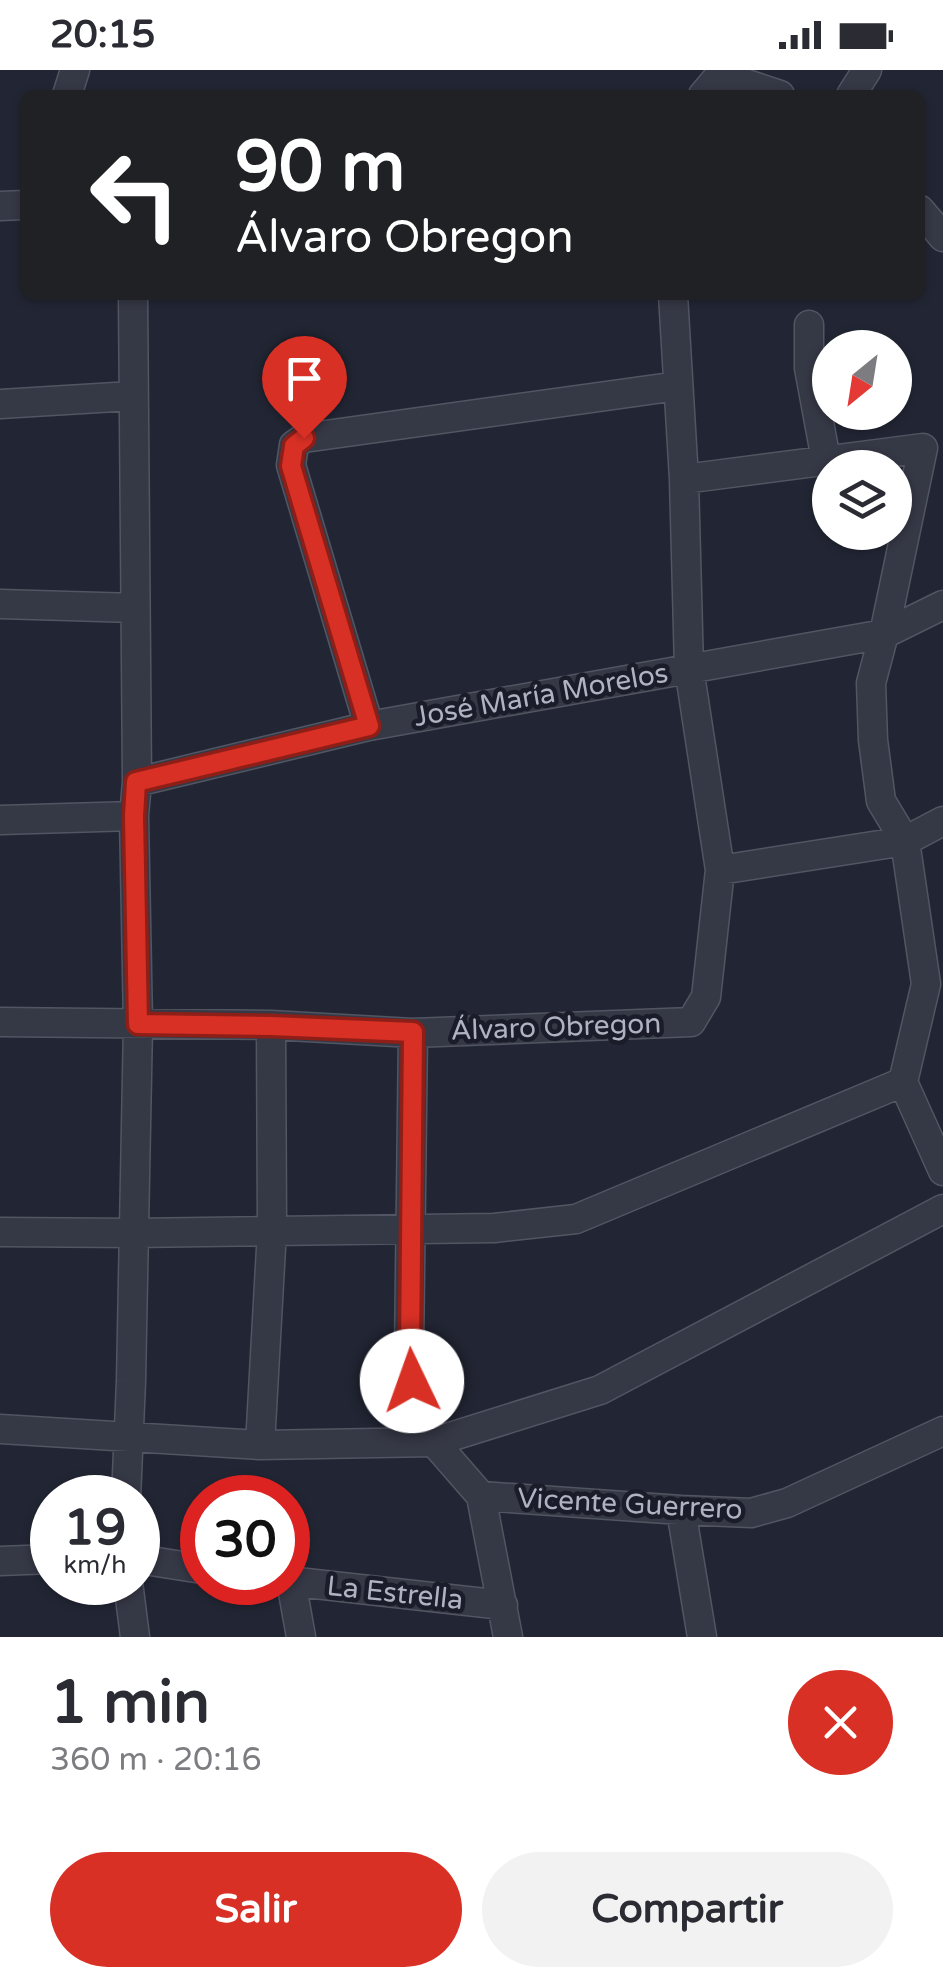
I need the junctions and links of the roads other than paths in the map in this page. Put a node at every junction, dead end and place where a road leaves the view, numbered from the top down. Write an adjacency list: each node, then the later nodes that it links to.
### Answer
1 (710, 85): 2 (street)
2 (745, 90)
3 (925, 216): 4 (street)
4 (943, 237)
5 (133, 300): 9 (street)
6 (674, 300): 8 (street)
7 (810, 325): 11 (street)
8 (678, 386): 14 (street); 22 (street)
9 (132, 396): 10 (street); 19 (street)
10 (0, 404)
11 (824, 450)
12 (907, 450): 15 (street)
13 (812, 462): 14 (street)
14 (684, 479): 21 (street)
15 (912, 500)
16 (902, 550): 20 (street)
17 (0, 604): 19 (street)
18 (943, 605): 20 (street, José María Morelos)
19 (135, 608): 23 (street)
20 (884, 634): 21 (street, José María Morelos); 27 (street)
21 (689, 668): 22 (street, José María Morelos); 28 (street)
22 (369, 726): 23 (street, José María Morelos)
23 (136, 782): 24 (street)
24 (134, 816): 25 (street); 31 (street)
25 (0, 820)
26 (943, 821): 27 (street)
27 (905, 841): 28 (street); 29 (street)
28 (720, 870): 33 (street, Álvaro Obregon)
29 (935, 979): 34 (street)
30 (0, 1022): 31 (street, Álvaro Obregon)
31 (138, 1024): 32 (street, Álvaro Obregon); 40 (street)
32 (271, 1026): 33 (street, Álvaro Obregon); 38 (street)
33 (413, 1032): 37 (street)
34 (903, 1082): 35 (street); 37 (street)
35 (941, 1164)
36 (943, 1209): 44 (street)
37 (410, 1228): 38 (street); 44 (street)
38 (272, 1230): 40 (street); 45 (street)
39 (0, 1232): 40 (street)
40 (134, 1233): 43 (street)
41 (0, 1429): 43 (street)
42 (943, 1431): 48 (street, Vicente Guerrero)
43 (128, 1438): 45 (street); 46 (street)
44 (434, 1442): 45 (street); 47 (street)
45 (260, 1445)
46 (127, 1475)
47 (481, 1496): 48 (street, Vicente Guerrero); 54 (street)
48 (681, 1510): 58 (street)
49 (30, 1560): 50 (street)
50 (0, 1561)
51 (310, 1583): 54 (street, La Estrella)
52 (131, 1605): 55 (street)
53 (294, 1605): 56 (street)
54 (503, 1605): 57 (street)
55 (136, 1637)
56 (300, 1637)
57 (508, 1637)
58 (702, 1637)

